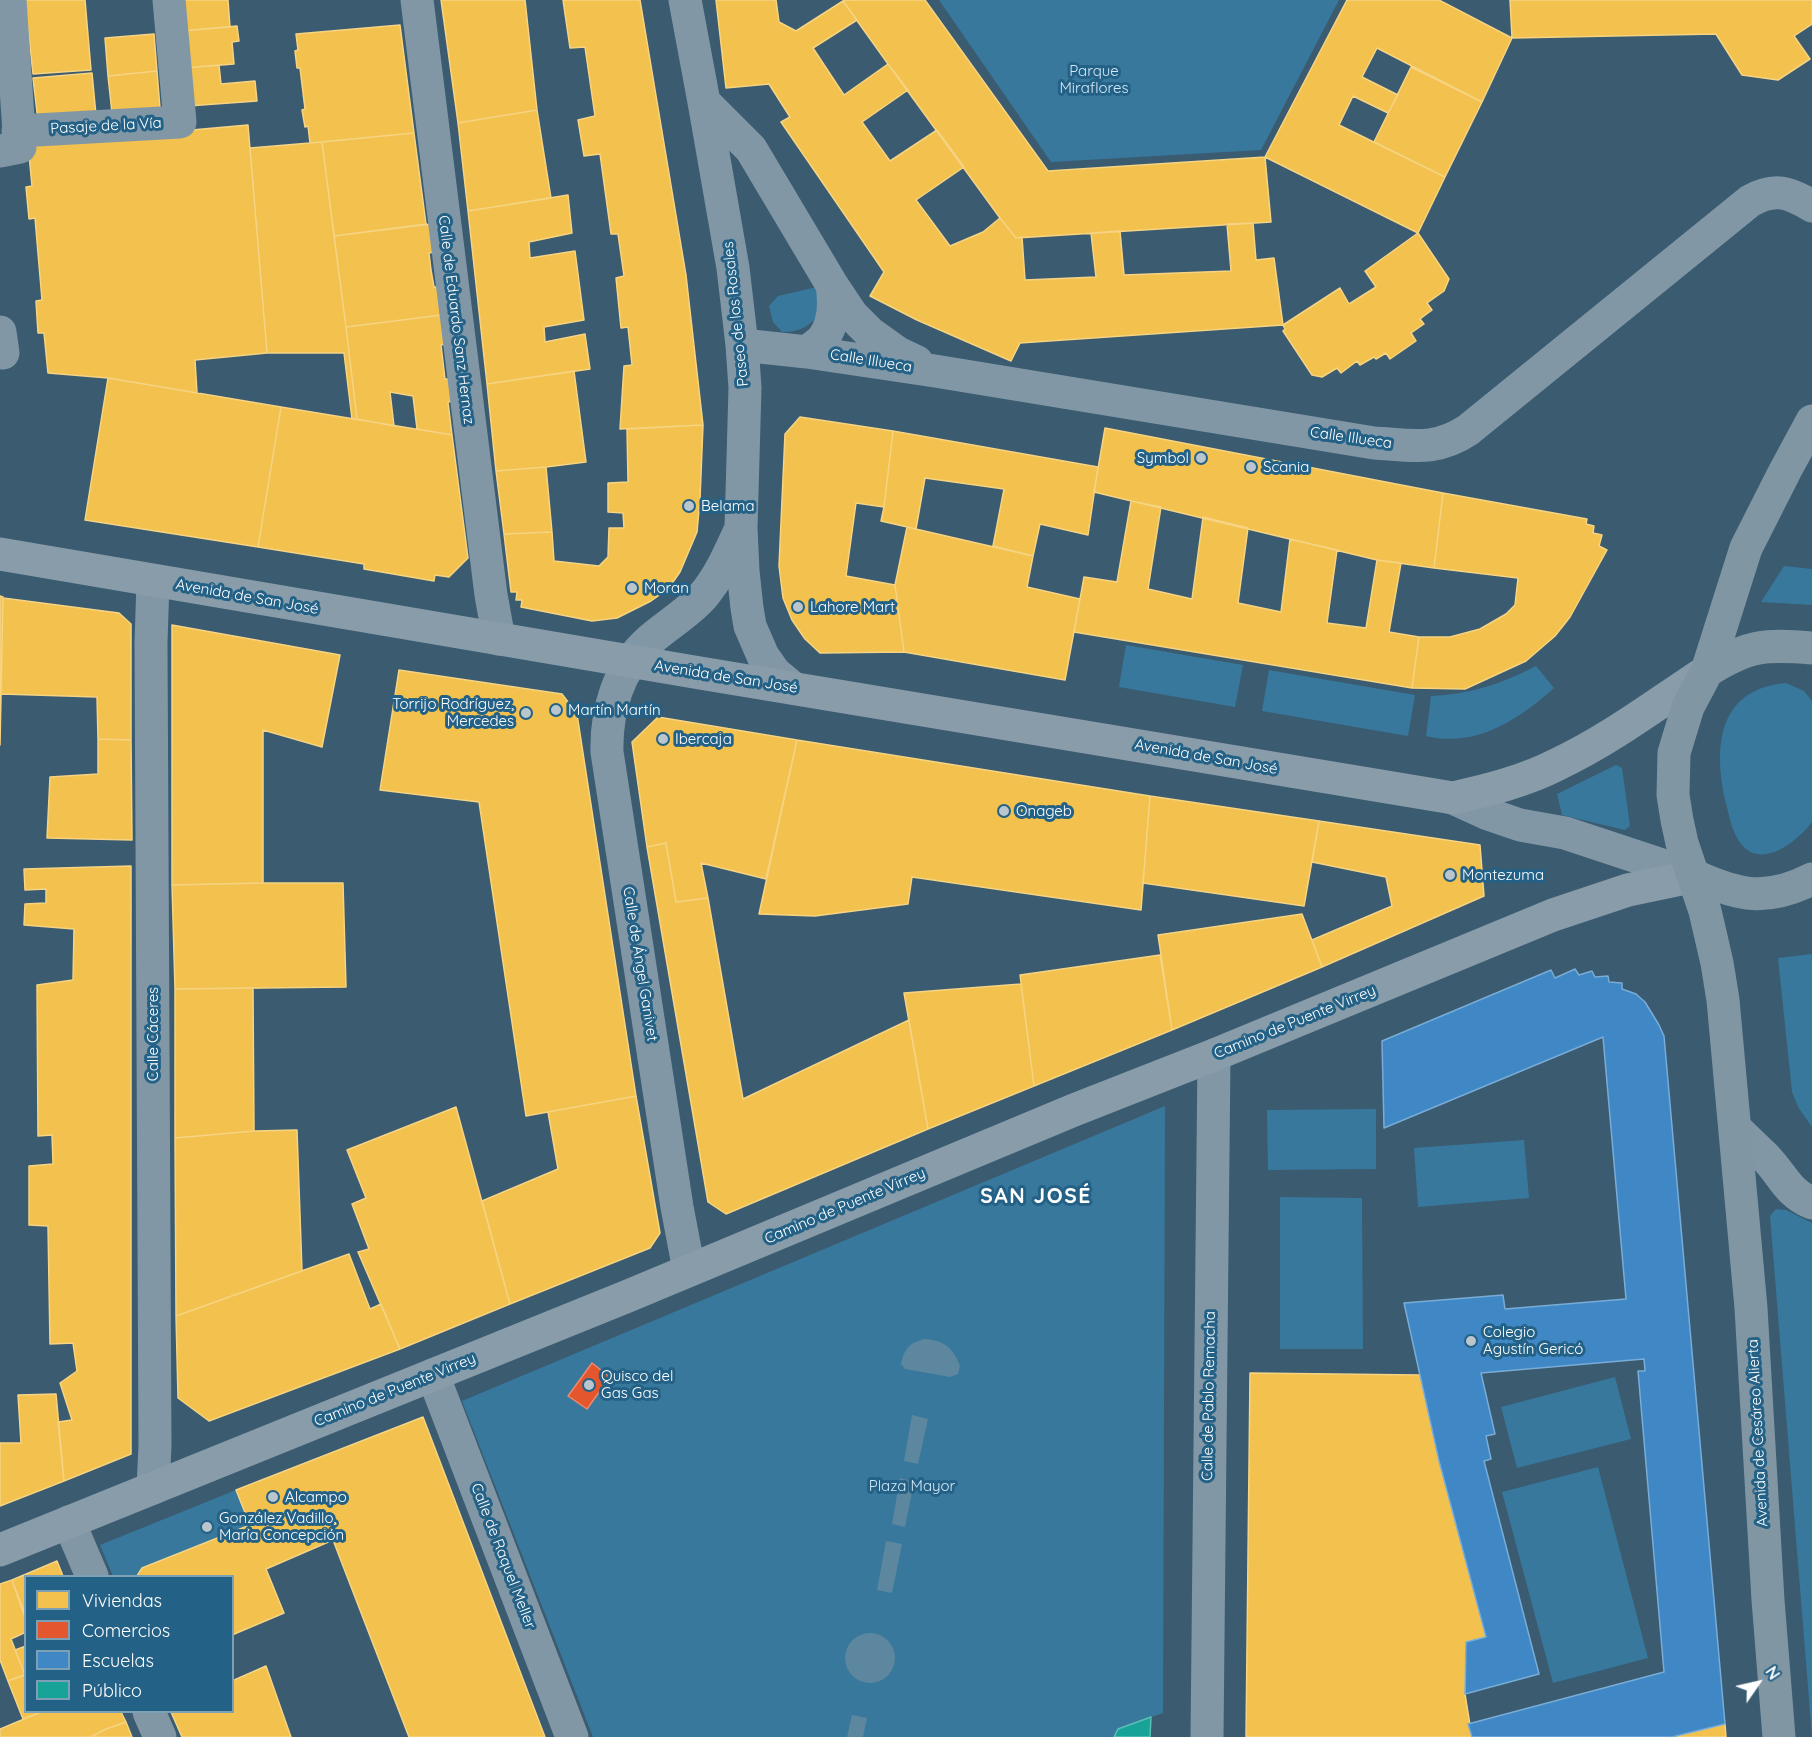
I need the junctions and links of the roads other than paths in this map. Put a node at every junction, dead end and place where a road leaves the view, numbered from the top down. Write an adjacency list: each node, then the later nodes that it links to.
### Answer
1 (10, 0): 6 (street)
2 (170, 0): 6 (street, Pasaje de la Vía)
3 (417, 0): 16 (street, Calle de Eduardo Sanz Hernaz)
4 (685, 0): 5 (street, Paseo de los Rosales)
5 (704, 102): 8 (street); 9 (street, Paseo de los Rosales)
6 (9, 141)
7 (1812, 206): 11 (street, Calle Illueca)
8 (832, 285): 10 (street, Calle Illueca); 11 (street)
9 (742, 345): 10 (street, Calle Illueca); 13 (street, Paseo de los Rosales)
10 (807, 351): 11 (street, Calle Illueca)
11 (934, 371)
12 (1812, 421): 19 (main road, Avenida de Cesáreo Alierta)
13 (741, 528): 18 (street, Paseo de los Rosales); 20 (street, Paseo de los Rosales)
14 (0, 554): 15 (main road, Avenida de San José)
15 (153, 581): 16 (main road, Avenida de San José); 29 (street, Calle Cáceres)
16 (500, 639): 18 (main road, Avenida de San José)
17 (1812, 648): 19 (main road, Avenida de San José)
18 (631, 662): 20 (main road, Avenida de San José); 27 (street, Calle de Ángel Ganivet)
19 (1707, 671): 21 (main road, Avenida de San José); 22 (main road, Avenida de Cesáreo Alierta)
20 (793, 688): 21 (main road, Avenida de San José)
21 (1453, 798): 22 (street, Avenida de San José)
22 (1695, 876): 23 (main road, Avenida de San José); 24 (main road, Camino de Puente Virrey); 25 (main road, Avenida de Cesáreo Alierta)
23 (1812, 879)
24 (1214, 1055): 27 (main road, Camino de Puente Virrey); 36 (street, Calle de Pablo Remacha)
25 (1736, 1129): 26 (street); 37 (main road, Avenida de Cesáreo Alierta)
26 (1812, 1203)
27 (689, 1270): 28 (main road, Camino de Puente Virrey)
28 (433, 1375): 29 (main road, Camino de Puente Virrey); 35 (street, Calle de Raquel Meller)
29 (153, 1488): 30 (main road, Camino de Puente Virrey)
30 (69, 1522): 31 (main road, Camino de Puente Virrey); 32 (street)
31 (0, 1550)
32 (92, 1575)
33 (149, 1713): 34 (street)
34 (160, 1737)
35 (572, 1737)
36 (1207, 1737)
37 (1779, 1737)

